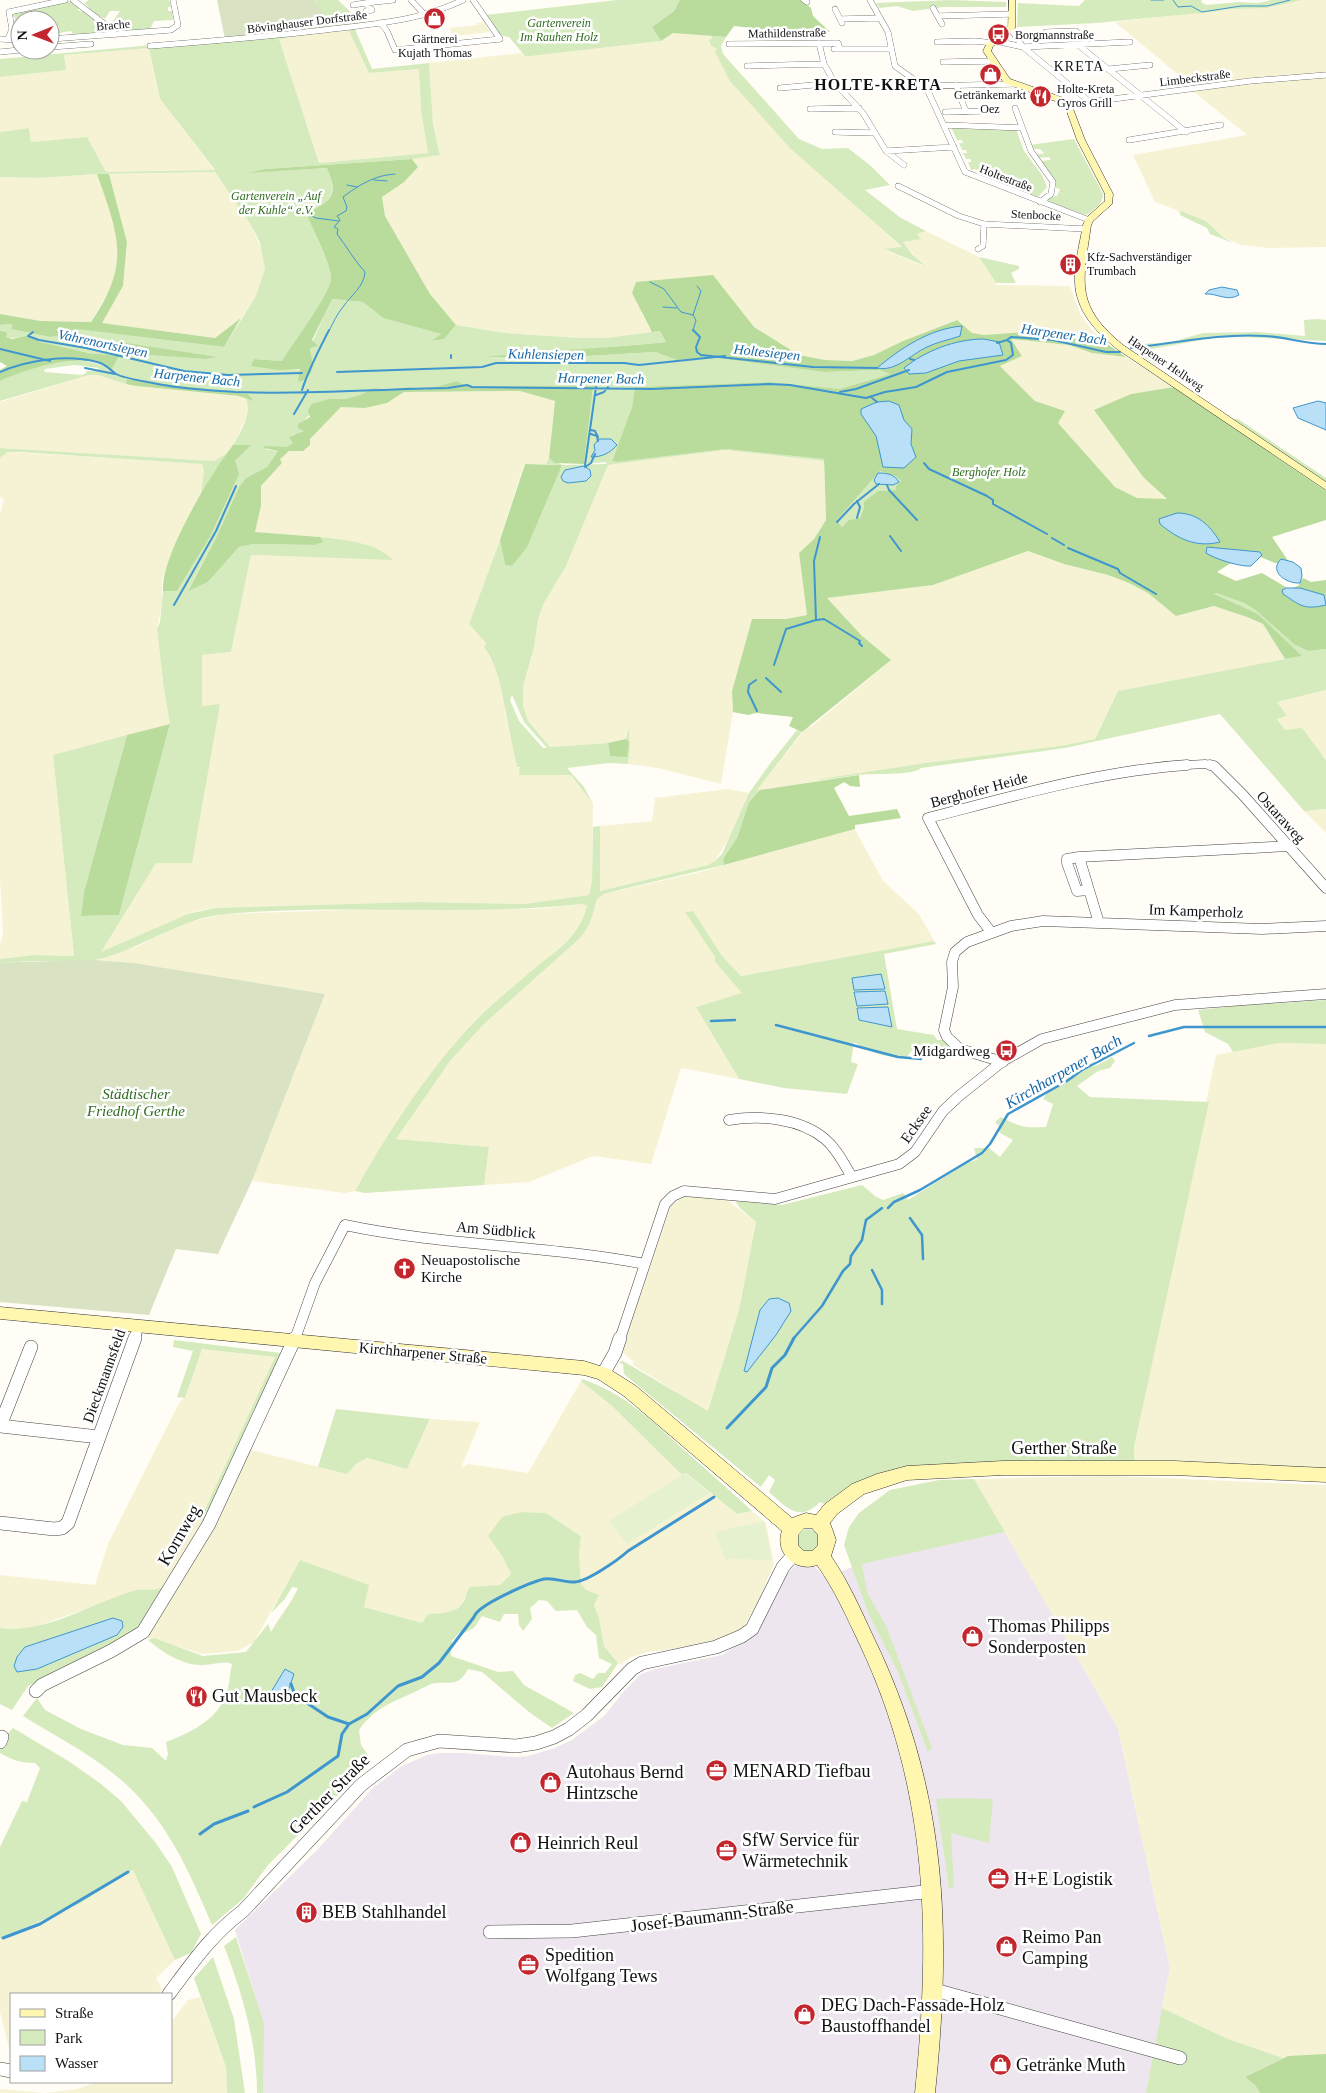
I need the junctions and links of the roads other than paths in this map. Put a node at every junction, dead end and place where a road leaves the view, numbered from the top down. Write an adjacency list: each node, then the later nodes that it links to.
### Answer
1 (65, 0): 27 (street)
2 (73, 0): 24 (street)
3 (173, 0): 23 (street, Brache)
4 (393, 0): 10 (street)
5 (411, 0): 15 (street)
6 (463, 0): 15 (street, Bövinghauser Dorfstraße)
7 (473, 0): 19 (street)
8 (870, 0): 18 (street)
9 (1012, 0): 16 (street)
10 (365, 3): 11 (street); 14 (street)
11 (353, 5)
12 (933, 8): 17 (street)
13 (835, 9): 18 (street)
14 (366, 11)
15 (424, 14): 19 (street, Bövinghauser Dorfstraße)
16 (1012, 14): 17 (street); 21 (street)
17 (938, 16): 20 (street)
18 (880, 18): 40 (street)
19 (381, 23): 36 (street, Bövinghauser Dorfstraße)
20 (942, 24)
21 (1008, 30): 30 (street); 38 (street)
22 (1046, 32): 32 (street)
23 (143, 33): 24 (street, Brache); 28 (street)
24 (114, 35): 25 (street, Brache)
25 (60, 38)
26 (0, 39): 27 (street)
27 (8, 39)
28 (140, 40)
29 (937, 42): 30 (street)
30 (994, 42): 38 (street); 41 (street)
31 (1130, 42): 32 (street)
32 (1086, 43): 35 (street)
33 (94, 44): 39 (street)
34 (729, 44): 37 (street, Mathildenstraße)
35 (1077, 44): 38 (street); 46 (street)
36 (150, 46)
37 (820, 46): 40 (street, Mathildenstraße); 43 (street)
38 (1024, 46): 54 (street)
39 (60, 47)
40 (891, 48): 51 (street)
41 (994, 61): 42 (street); 49 (street)
42 (943, 62)
43 (824, 64): 45 (street); 48 (street)
44 (1150, 65): 46 (street)
45 (747, 66)
46 (1109, 69): 53 (street)
47 (1326, 75): 53 (street, Limbeckstraße)
48 (835, 83): 52 (street); 57 (street)
49 (1014, 84): 50 (street); 56 (street)
50 (956, 85): 51 (street); 62 (street)
51 (925, 86): 63 (street, Holtestraße)
52 (780, 88)
53 (1139, 95): 54 (street, Limbeckstraße); 68 (street)
54 (1090, 102): 56 (street, Limbeckstraße)
55 (983, 104): 60 (street)
56 (1067, 105): 76 (street, Harpener Hellweg)
57 (859, 108): 59 (street); 69 (street)
58 (1015, 108): 66 (street)
59 (810, 109)
60 (986, 111): 62 (street); 65 (street)
61 (945, 112): 62 (street)
62 (966, 112)
63 (944, 125): 65 (street); 71 (street, Holtestraße)
64 (1221, 125): 68 (street)
65 (987, 126): 66 (street)
66 (1022, 128): 75 (street)
67 (835, 132): 69 (street)
68 (1186, 132): 70 (street)
69 (876, 133): 72 (street)
70 (1129, 140)
71 (954, 147): 72 (street); 75 (street, Holtestraße)
72 (886, 151): 73 (street)
73 (904, 165)
74 (898, 186): 77 (street, Stenbocke)
75 (1040, 202): 76 (street, Holtestraße)
76 (1089, 220): 78 (street, Harpener Hellweg)
77 (984, 224): 78 (street, Stenbocke); 79 (street)
78 (1086, 229): 80 (street, Harpener Hellweg)
79 (978, 249)
80 (1326, 487)
81 (1214, 766): 82 (street, Ostaraweg); 88 (street, Berghofer Heide)
82 (1289, 846): 83 (street); 84 (street, Ostaraweg)
83 (1079, 857): 85 (street); 85 (street)
84 (1326, 888)
85 (1089, 890): 86 (street)
86 (1099, 922): 87 (street, Im Kamperholz); 88 (street)
87 (1326, 926)
88 (992, 932): 90 (street)
89 (1326, 994): 90 (street, Ecksee)
90 (1004, 1062): 92 (street, Ecksee)
91 (729, 1120): 92 (street)
92 (852, 1177): 94 (street, Ecksee)
93 (345, 1225): 94 (street, Am Südblick); 97 (street, Kornweg)
94 (645, 1264): 99 (street, Ecksee)
95 (0, 1313): 96 (street, Kirchharpener Straße)
96 (139, 1326): 97 (street, Kirchharpener Straße); 100 (street, Dieckmannsfeld)
97 (294, 1342): 99 (street, Kirchharpener Straße); 107 (street, Kornweg)
98 (31, 1347): 100 (street, Dieckmannsfeld)
99 (604, 1374): 104 (street, Kirchharpener Straße)
100 (99, 1437): 102 (street, Dieckmannsfeld)
101 (1326, 1476): 103 (street, Gerther Straße)
102 (0, 1523)
103 (819, 1524): 104 (street); 106 (street)
104 (791, 1528): 105 (street)
105 (795, 1553): 106 (street); 111 (street, Gerther Straße)
106 (820, 1556): 108 (street)
107 (36, 1691)
108 (933, 1893): 109 (street, Josef-Baumann-Straße); 110 (street)
109 (490, 1932)
110 (935, 1990): 112 (street); 113 (street)
111 (170, 1993)
112 (1180, 2058)
113 (925, 2093)

